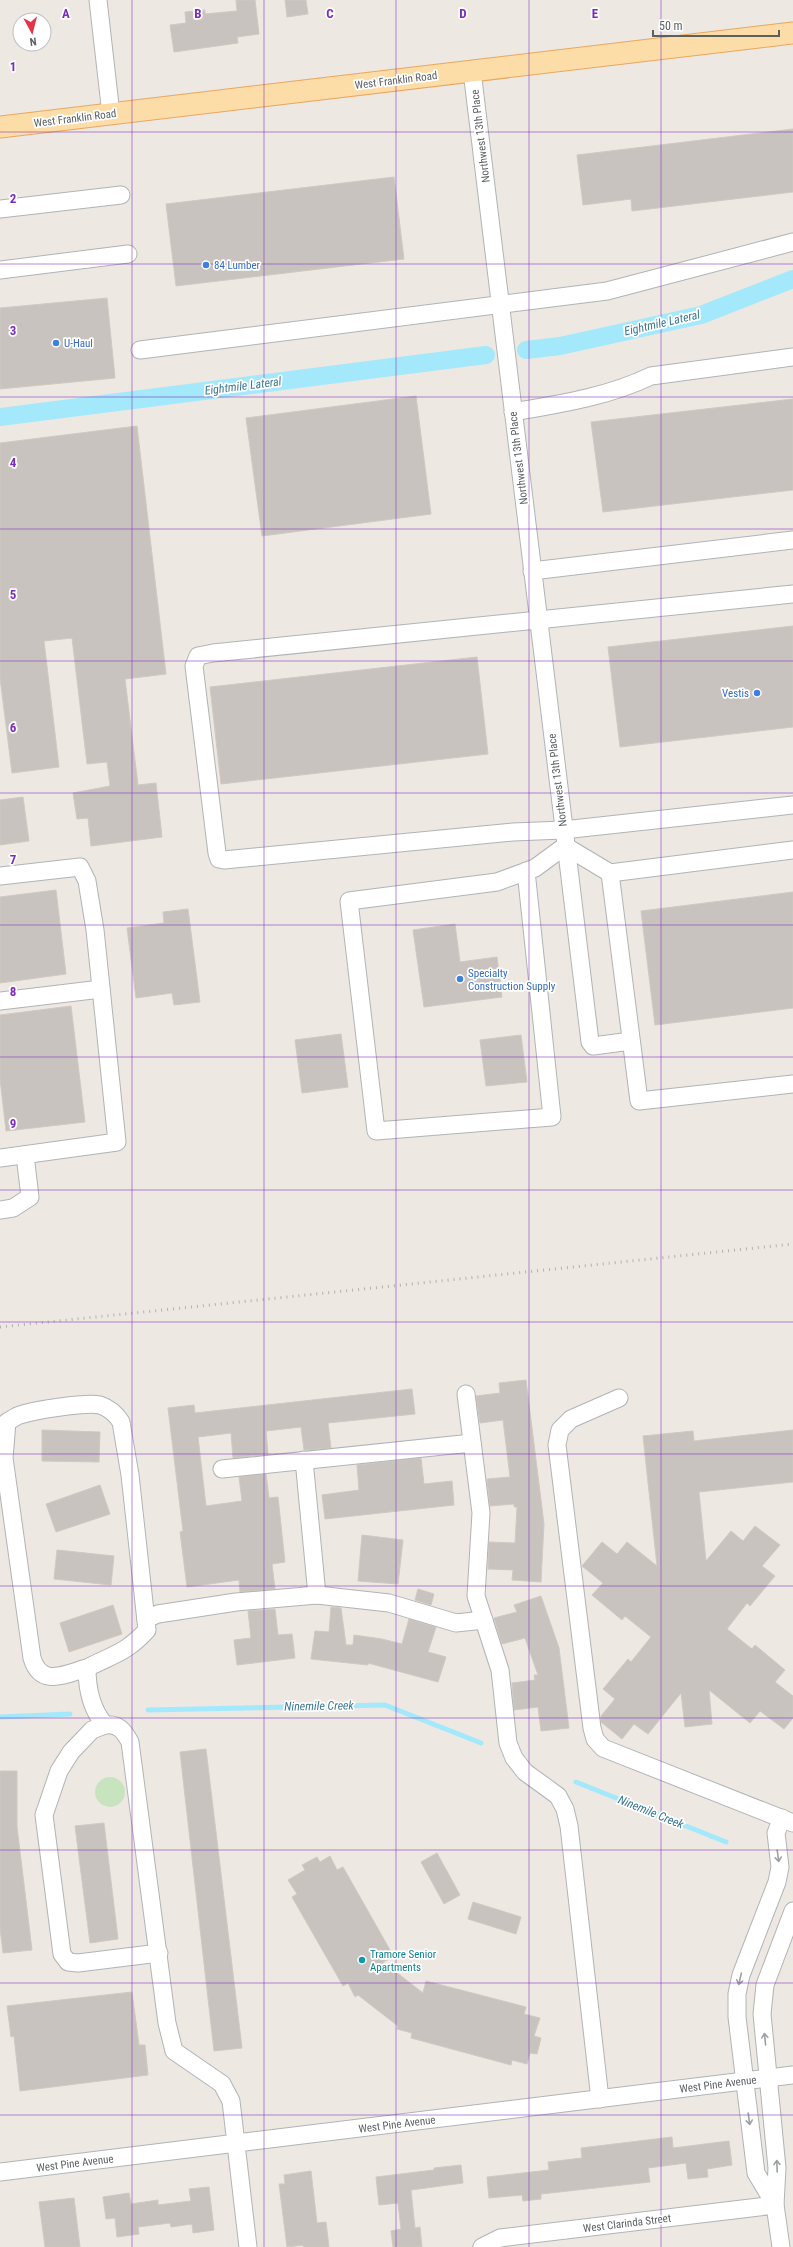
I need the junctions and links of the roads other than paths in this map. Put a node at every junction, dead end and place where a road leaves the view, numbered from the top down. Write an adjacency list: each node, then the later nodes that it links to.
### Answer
1 (98, 0): 4 (street)
2 (793, 33): 3 (main road, West Franklin Road)
3 (472, 70): 4 (main road, West Franklin Road); 11 (street, Northwest 13th Place)
4 (111, 114): 5 (main road, West Franklin Road)
5 (0, 127)
6 (120, 195): 7 (street)
7 (0, 209)
8 (793, 242): 11 (street)
9 (128, 254): 10 (street)
10 (0, 270)
11 (500, 305): 12 (street); 14 (street, Northwest 13th Place)
12 (140, 350)
13 (793, 357): 14 (street)
14 (513, 412): 16 (street, Northwest 13th Place)
15 (793, 540): 16 (street)
16 (532, 571): 18 (street, Northwest 13th Place)
17 (793, 594): 18 (street)
18 (538, 620): 20 (street, Northwest 13th Place); 20 (street)
19 (793, 805): 20 (street)
20 (564, 838): 22 (street); 23 (street); 27 (street, Northwest 13th Place)
21 (793, 850): 23 (street)
22 (526, 871): 22 (street)
23 (610, 873): 27 (street)
24 (0, 876): 25 (street)
25 (101, 989): 26 (street); 29 (street)
26 (0, 1000)
27 (631, 1041): 28 (street)
28 (793, 1084)
29 (25, 1155): 30 (street); 31 (street)
30 (0, 1158)
31 (0, 1210)
32 (466, 1394): 34 (street)
33 (619, 1398): 42 (street)
34 (472, 1443): 35 (street); 39 (street)
35 (304, 1460): 36 (street); 37 (street)
36 (222, 1469)
37 (317, 1595): 38 (street); 39 (street)
38 (146, 1619): 40 (street); 40 (street)
39 (484, 1620): 48 (street)
40 (87, 1668): 41 (street)
41 (105, 1725): 44 (street); 44 (street)
42 (788, 1821): 47 (street, one-way to 47)
43 (793, 1911): 46 (street, one-way to 43)
44 (160, 1953): 49 (street)
45 (793, 2075): 46 (street, West Pine Avenue)
46 (770, 2078): 47 (street, West Pine Avenue); 51 (street, one-way to 46)
47 (744, 2080): 48 (street, West Pine Avenue); 51 (street, one-way to 51)
48 (600, 2099): 49 (street, West Pine Avenue)
49 (236, 2144): 50 (street, West Pine Avenue); 52 (street)
50 (0, 2172)
51 (775, 2204): 53 (street, West Clarinda Street); 54 (street)
52 (248, 2247)
53 (482, 2247)
54 (781, 2247)

